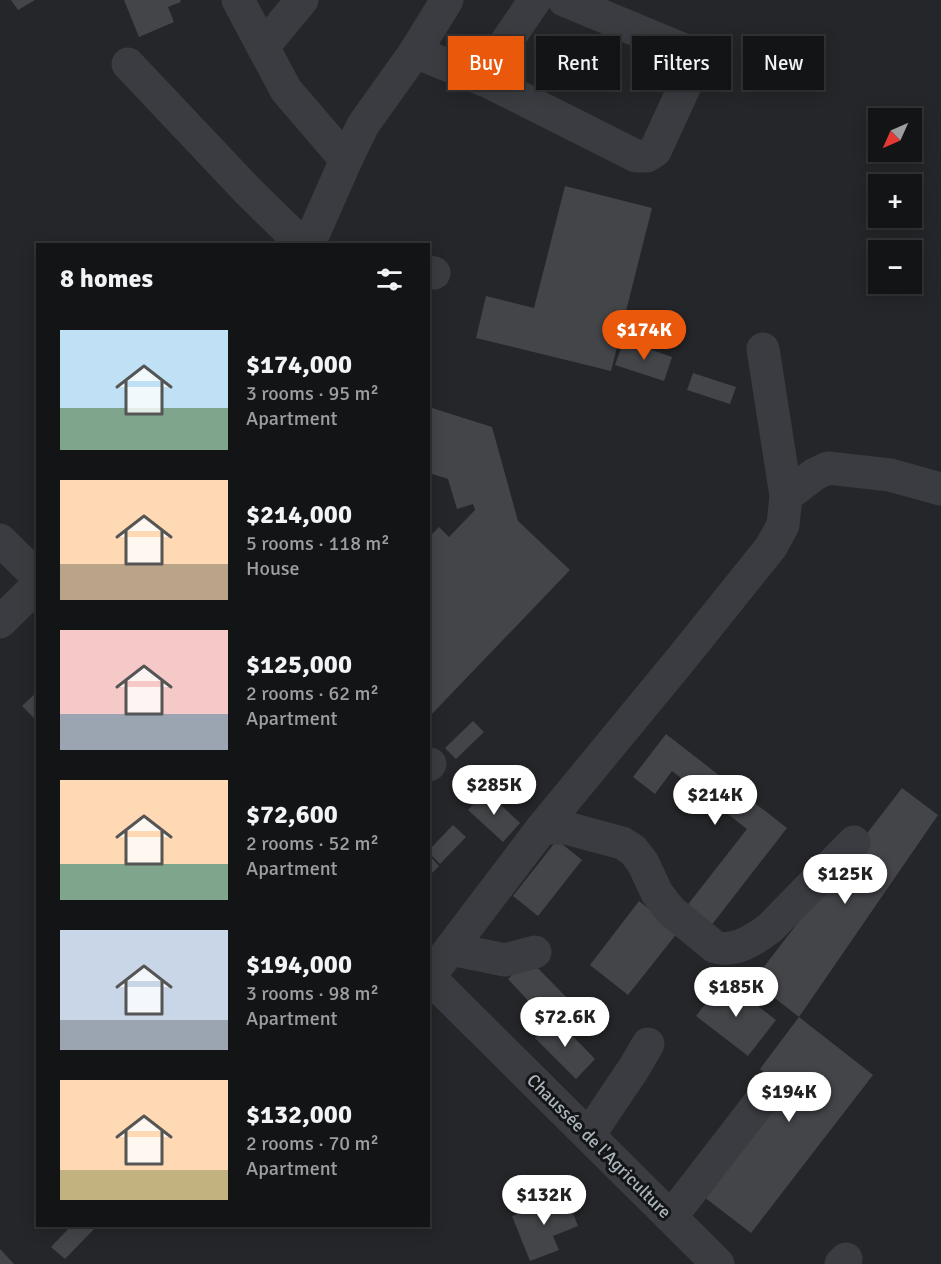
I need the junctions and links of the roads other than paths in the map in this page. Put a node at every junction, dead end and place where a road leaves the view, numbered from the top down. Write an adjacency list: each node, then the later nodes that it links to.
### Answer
1 (238, 0): 7 (street)
2 (302, 0): 7 (street)
3 (447, 0): 8 (street)
4 (535, 0): 6 (street)
5 (564, 0): 11 (street)
6 (510, 36)
7 (263, 47): 12 (street)
8 (415, 52): 10 (street); 12 (street)
9 (128, 64): 13 (street)
10 (448, 66)
11 (503, 90)
12 (346, 160): 14 (street)
13 (301, 243)
14 (309, 243)
15 (763, 350): 17 (street)
16 (941, 489): 17 (street)
17 (786, 496): 22 (street)
18 (0, 540): 19 (street)
19 (36, 574)
20 (36, 587): 21 (street)
21 (0, 622)
22 (542, 828): 23 (street); 24 (street)
23 (854, 842)
24 (451, 949): 25 (street); 26 (street)
25 (535, 952)
26 (430, 976)
27 (430, 978): 30 (street, Chaussée de l'Agriculture)
28 (648, 1044): 30 (street)
29 (762, 1099): 31 (street)
30 (589, 1135): 31 (street, Chaussée de l'Agriculture)
31 (670, 1216): 32 (street, Chaussée de l'Agriculture)
32 (718, 1264)

